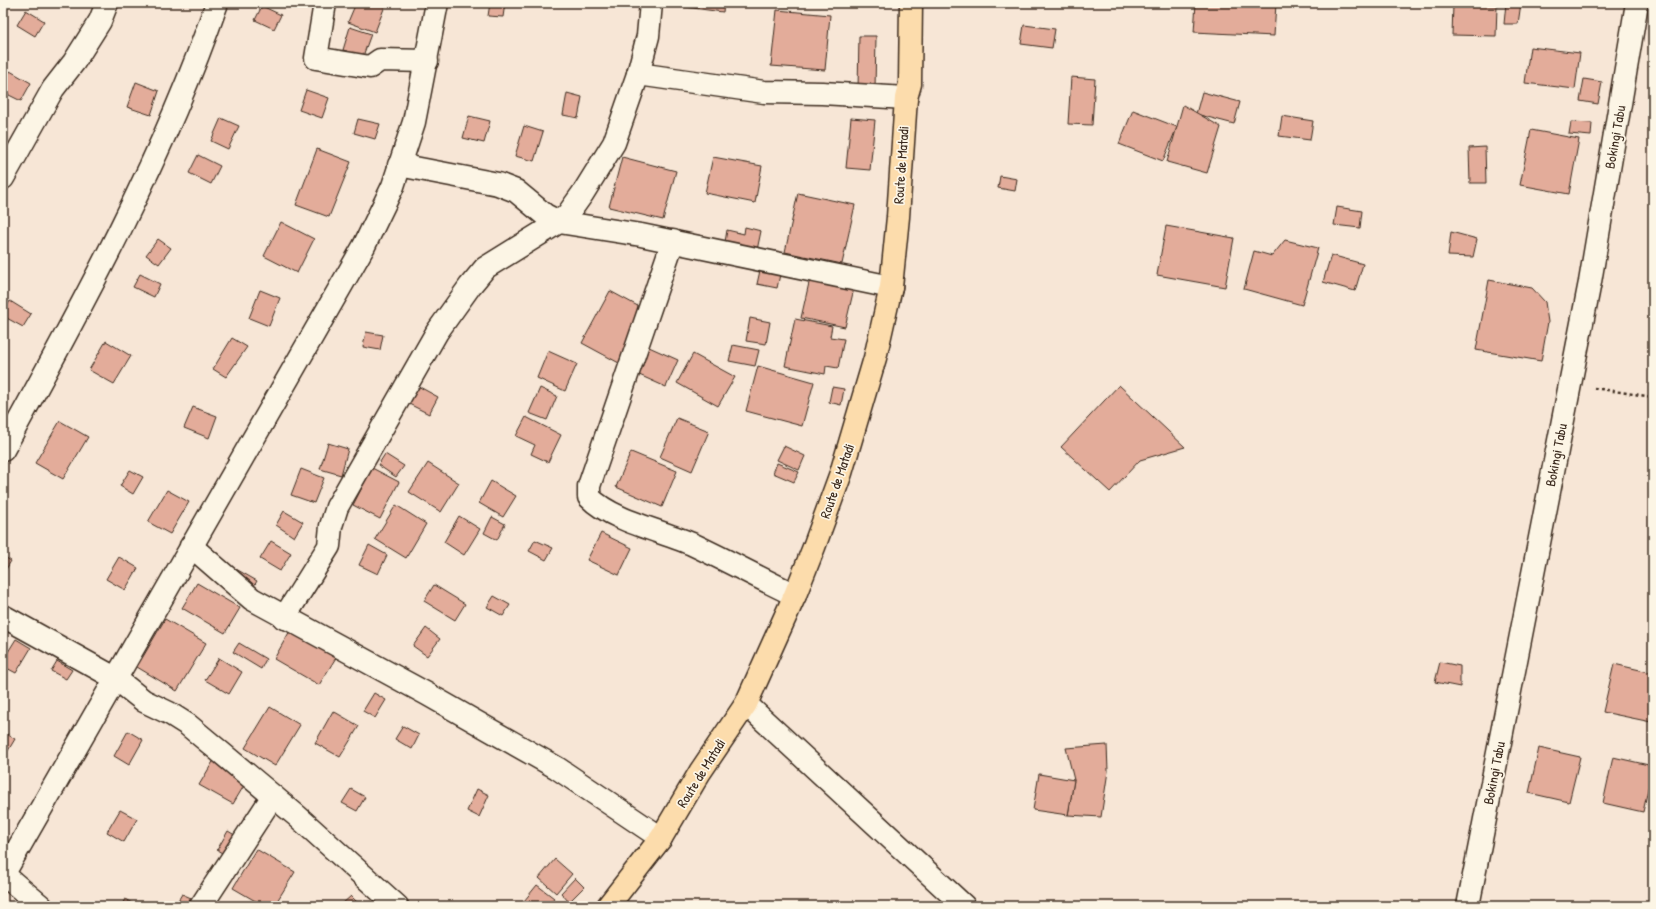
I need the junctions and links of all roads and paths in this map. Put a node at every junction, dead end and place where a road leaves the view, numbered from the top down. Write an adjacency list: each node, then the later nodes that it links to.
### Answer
1 (107, 3): 12 (street)
2 (217, 3): 18 (street)
3 (325, 3): 8 (street)
4 (437, 3): 8 (street)
5 (651, 3): 9 (street)
6 (911, 3): 10 (highway, Route de Matadi)
7 (1637, 3): 16 (street, Bokingi Tabu)
8 (427, 61): 11 (street)
9 (638, 74): 10 (street); 13 (street)
10 (906, 98): 15 (highway, Route de Matadi)
11 (399, 165): 13 (street); 19 (street)
12 (3, 178)
13 (559, 222): 14 (street); 22 (street)
14 (673, 242): 15 (street); 20 (street)
15 (891, 287): 20 (highway, Route de Matadi)
16 (1570, 384): 17 (path); 33 (street, Bokingi Tabu)
17 (1653, 397)
18 (3, 450)
19 (191, 546): 22 (street); 23 (street)
20 (795, 595): 24 (highway, Route de Matadi)
21 (3, 616): 23 (street)
22 (284, 618): 26 (street)
23 (115, 678): 25 (street); 27 (street)
24 (746, 704): 26 (highway, Route de Matadi); 32 (street)
25 (273, 796): 29 (street); 30 (street)
26 (661, 838): 31 (highway, Route de Matadi)
27 (3, 875): 28 (street)
28 (41, 906)
29 (201, 906)
30 (397, 906)
31 (608, 906)
32 (964, 906)
33 (1468, 906)

